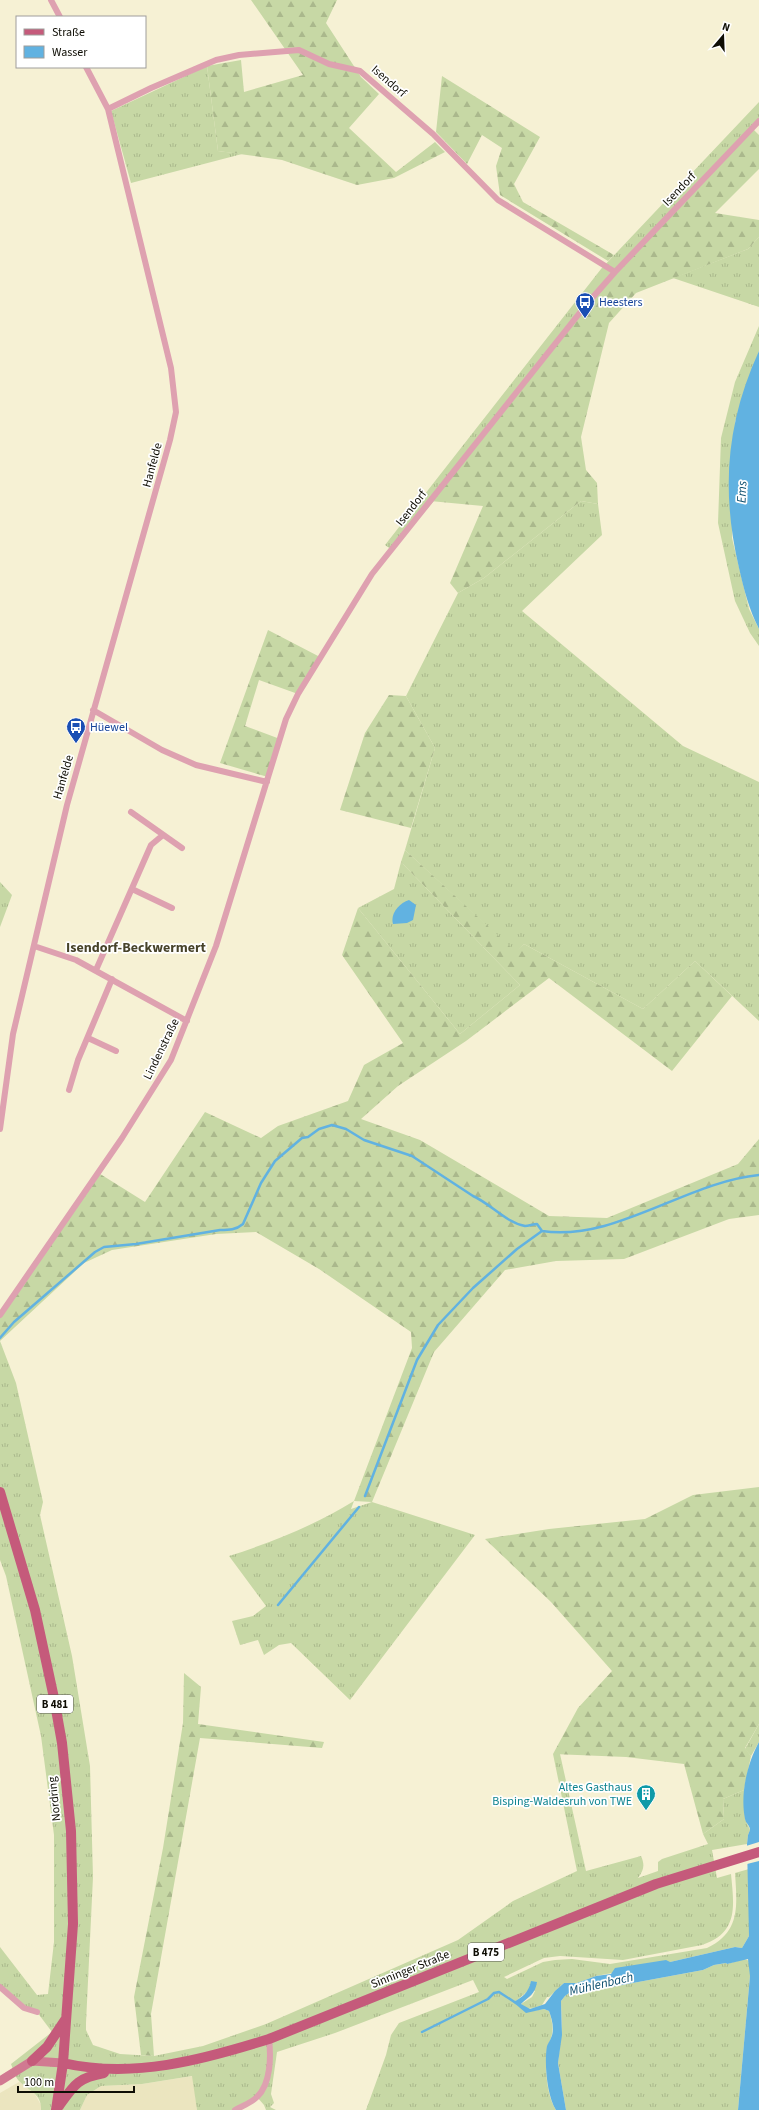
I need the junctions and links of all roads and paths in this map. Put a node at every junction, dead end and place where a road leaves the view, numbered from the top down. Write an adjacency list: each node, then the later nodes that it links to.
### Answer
1 (51, 0): 2 (street)
2 (59, 16)
3 (87, 68): 4 (street)
4 (108, 109): 6 (street, Isendorf); 7 (street, Hanfelde)
5 (759, 121): 6 (street, Isendorf)
6 (615, 272): 8 (street, Isendorf)
7 (93, 710): 8 (street); 14 (street, Hanfelde)
8 (267, 782): 17 (street, Lindenstraße)
9 (131, 812): 10 (street)
10 (163, 835): 11 (street); 12 (street)
11 (182, 848)
12 (132, 889): 13 (street); 15 (street)
13 (172, 908)
14 (34, 946): 15 (street); 21 (street, Hanfelde)
15 (96, 970): 16 (street)
16 (112, 979): 17 (street); 18 (street)
17 (187, 1021): 22 (street, Lindenstraße)
18 (88, 1038): 19 (street); 20 (street)
19 (116, 1051)
20 (69, 1090)
21 (0, 1129)
22 (0, 1315)
23 (0, 1492): 27 (main road, Nordring / B 481)
24 (759, 1852): 28 (main road, Sinninger Straße / B 475)
25 (0, 1987): 26 (street)
26 (37, 2012)
27 (65, 2020): 29 (main road); 30 (main road, Nordring / B 481)
28 (269, 2040): 31 (main road, Sinninger Straße / B 475); 34 (street)
29 (32, 2061): 30 (main road); 32 (main road)
30 (63, 2063): 31 (main road, Sinninger Straße / B 475); 33 (main road, Nordring / B 481)
31 (116, 2070): 33 (main road, B 475)
32 (0, 2080)
33 (56, 2110)
34 (235, 2110)

